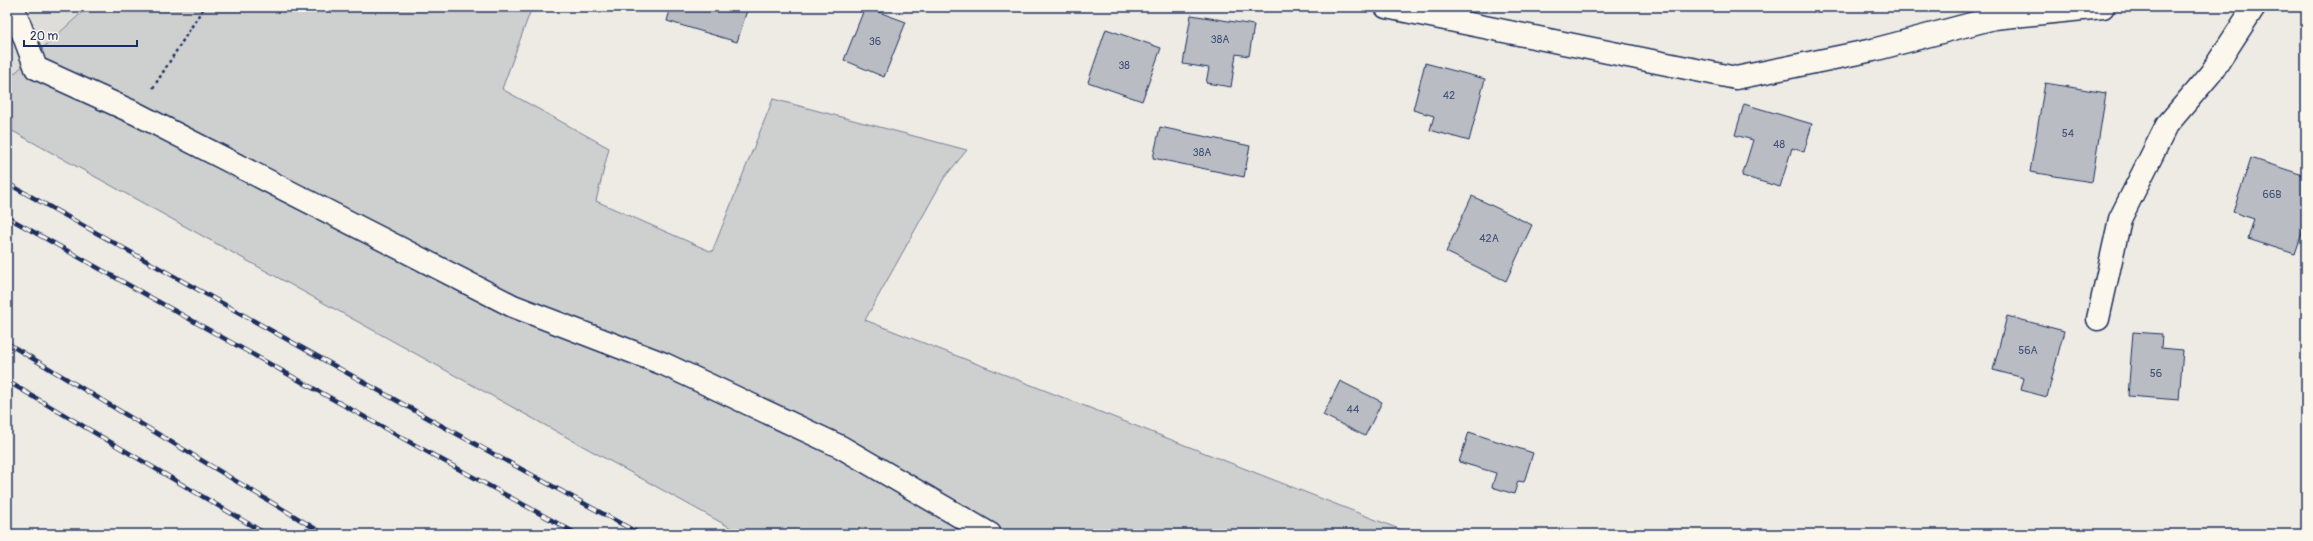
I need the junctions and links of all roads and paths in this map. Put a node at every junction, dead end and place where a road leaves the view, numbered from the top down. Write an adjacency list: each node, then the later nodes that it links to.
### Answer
1 (13, 7): 6 (street)
2 (204, 7): 6 (path)
3 (1386, 7): 4 (street)
4 (2103, 7)
5 (2254, 7): 7 (street)
6 (137, 114): 8 (street)
7 (2098, 319)
8 (990, 534)

